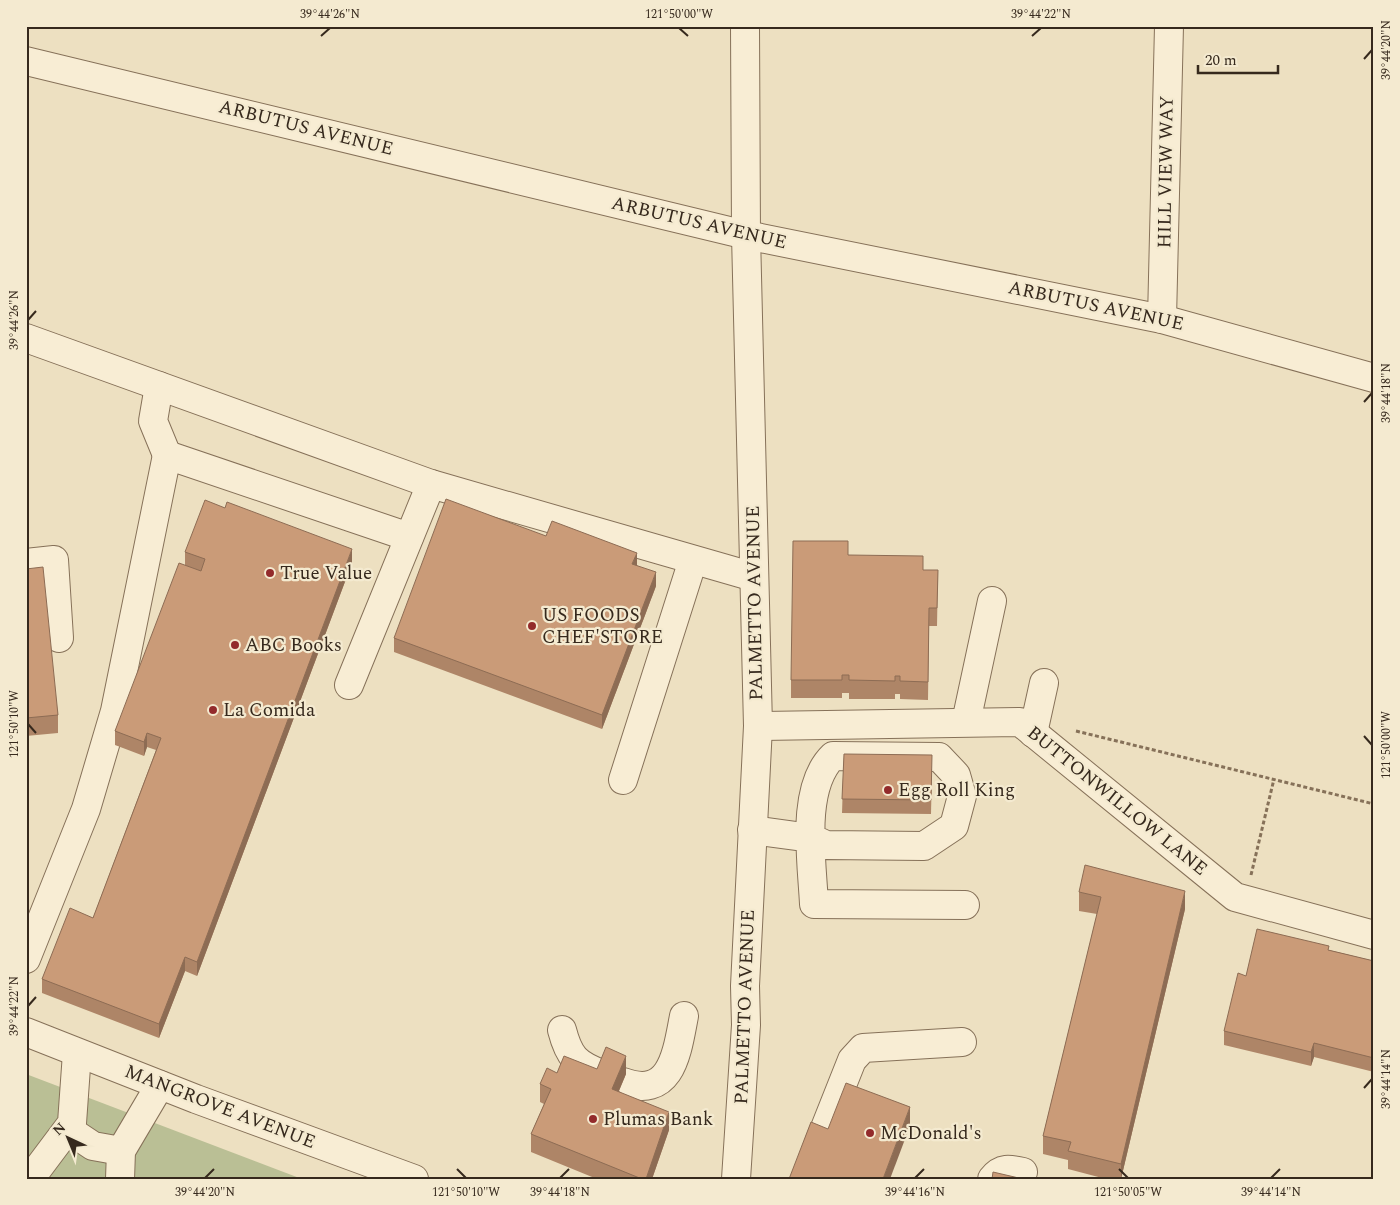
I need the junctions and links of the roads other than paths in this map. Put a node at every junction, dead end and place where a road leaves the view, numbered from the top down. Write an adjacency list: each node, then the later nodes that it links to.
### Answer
1 (745, 26): 4 (street, PALMETTO AVENUE)
2 (1169, 26): 5 (street, HILL VIEW WAY)
3 (26, 61): 4 (street, ARBUTUS AVENUE)
4 (746, 235): 5 (street, ARBUTUS AVENUE); 14 (street, PALMETTO AVENUE)
5 (1162, 319): 7 (street, ARBUTUS AVENUE)
6 (26, 338): 8 (street)
7 (1374, 378)
8 (159, 386): 9 (street); 10 (street)
9 (167, 455): 11 (street); 27 (street)
10 (431, 484): 11 (street); 12 (street)
11 (409, 538): 18 (street)
12 (693, 560): 14 (street); 22 (street)
13 (26, 563): 16 (street)
14 (754, 577): 20 (street, PALMETTO AVENUE)
15 (992, 601): 19 (street)
16 (59, 638)
17 (1044, 683): 21 (street)
18 (349, 685)
19 (966, 722): 20 (street, BUTTONWILLOW LANE); 21 (street, BUTTONWILLOW LANE)
20 (758, 726): 23 (street, PALMETTO AVENUE)
21 (1033, 733): 26 (street, BUTTONWILLOW LANE)
22 (623, 780)
23 (752, 830): 24 (street); 38 (street, PALMETTO AVENUE)
24 (811, 838): 24 (street); 25 (street)
25 (965, 904)
26 (1374, 936)
27 (26, 959)
28 (684, 1016): 29 (street)
29 (562, 1030)
30 (26, 1032): 32 (street, MANGROVE AVENUE)
31 (962, 1042): 35 (street)
32 (78, 1053): 33 (street, MANGROVE AVENUE); 34 (street)
33 (160, 1085): 36 (street); 41 (street, MANGROVE AVENUE)
34 (69, 1130): 36 (street); 39 (street)
35 (819, 1144)
36 (121, 1151): 40 (street)
37 (1023, 1172): 42 (street)
38 (733, 1174)
39 (28, 1179)
40 (120, 1179)
41 (414, 1179)
42 (992, 1179)

